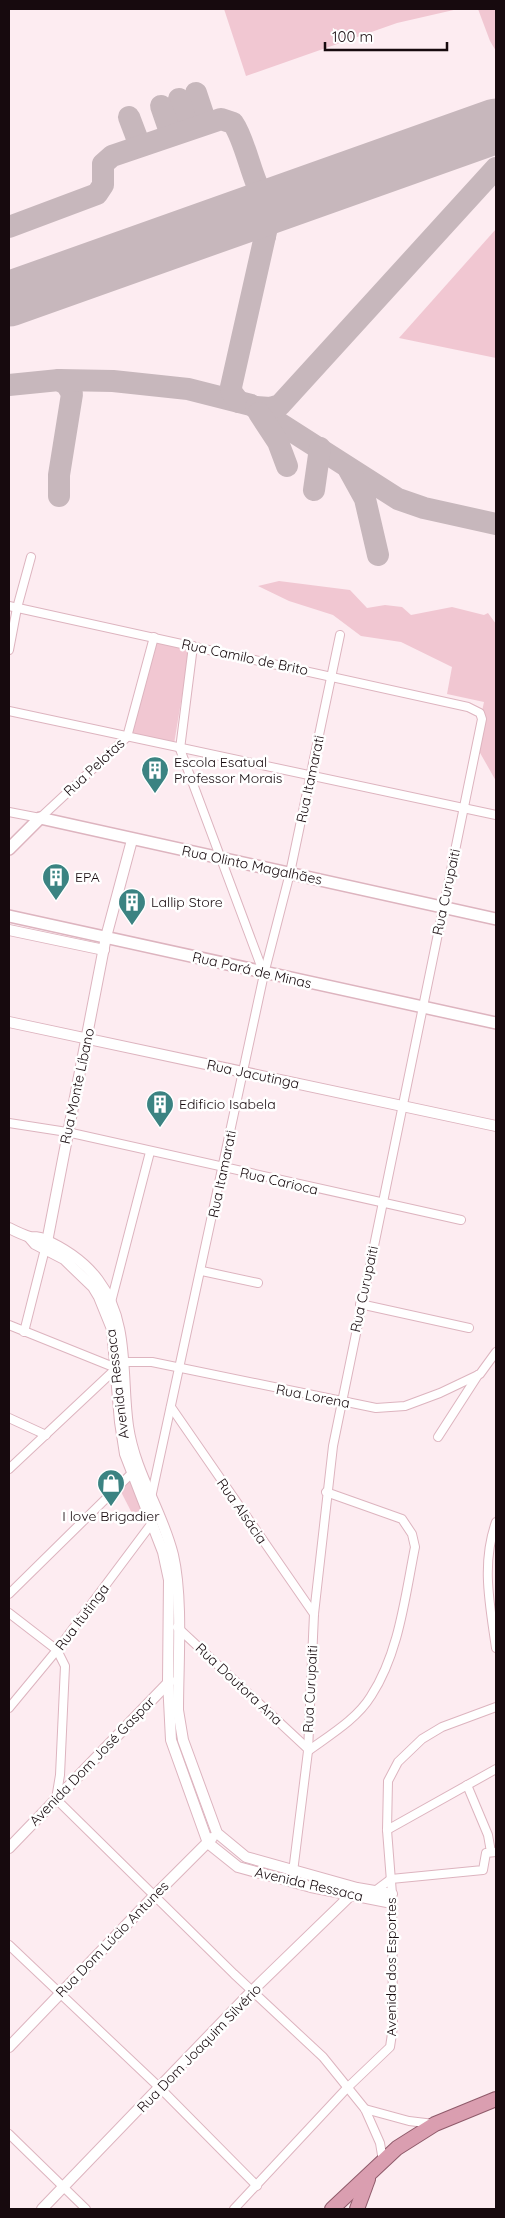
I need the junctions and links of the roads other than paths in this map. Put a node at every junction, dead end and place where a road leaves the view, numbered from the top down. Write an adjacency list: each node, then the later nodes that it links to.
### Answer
1 (31, 557): 2 (street)
2 (13, 607): 4 (street, Rua Camilo de Brito); 6 (street)
3 (340, 635): 7 (street, Rua Itamarati)
4 (154, 637): 5 (street, Rua Camilo de Brito); 10 (street, Rua Pelotas)
5 (193, 646): 7 (street, Rua Camilo de Brito); 11 (street)
6 (9, 650)
7 (331, 676): 9 (street, Rua Camilo de Brito); 12 (street, Rua Itamarati)
8 (9, 710): 10 (street)
9 (480, 713): 13 (street, Rua Curupaiti)
10 (127, 737): 11 (street); 16 (street, Rua Pelotas)
11 (180, 748): 12 (street); 19 (street)
12 (310, 776): 13 (street); 20 (street, Rua Itamarati)
13 (464, 809): 15 (street); 21 (street, Rua Curupaiti)
14 (9, 812): 16 (street, Rua Olinto Magalhães)
15 (496, 815)
16 (40, 818): 17 (main road, Rua Olinto Magalhães); 18 (main road, Rua Pelotas)
17 (132, 840): 19 (main road, Rua Olinto Magalhães); 25 (street, Rua Monte Líbano)
18 (9, 848)
19 (221, 859): 20 (main road, Rua Olinto Magalhães); 27 (street)
20 (290, 873): 21 (main road, Rua Olinto Magalhães); 27 (street, Rua Itamarati)
21 (443, 907): 23 (main road, Rua Olinto Magalhães); 28 (street, Rua Curupaiti)
22 (9, 916): 25 (main road, Rua Pará de Minas)
23 (496, 919)
24 (9, 930): 26 (street)
25 (106, 937): 26 (street, Rua Monte Líbano); 27 (main road, Rua Pará de Minas)
26 (104, 950): 31 (street, Rua Monte Líbano)
27 (264, 974): 28 (main road, Rua Pará de Minas); 32 (street, Rua Itamarati)
28 (424, 1008): 30 (main road, Rua Pará de Minas); 33 (street, Rua Curupaiti)
29 (9, 1022): 31 (street, Rua Jacutinga)
30 (496, 1023)
31 (88, 1038): 32 (street, Rua Jacutinga); 36 (street, Rua Monte Líbano)
32 (243, 1072): 33 (street, Rua Jacutinga); 38 (street, Rua Itamarati)
33 (403, 1107): 35 (street, Rua Jacutinga); 39 (street, Rua Curupaiti)
34 (9, 1123): 36 (street, Rua Carioca)
35 (496, 1126)
36 (67, 1132): 37 (street, Rua Carioca); 42 (street, Rua Monte Líbano)
37 (150, 1152): 38 (street, Rua Carioca); 45 (street)
38 (224, 1169): 39 (street, Rua Carioca); 43 (street, Rua Itamarati)
39 (382, 1204): 40 (street, Rua Carioca); 46 (street, Rua Curupaiti)
40 (461, 1220)
41 (9, 1228): 42 (street, Avenida Ressaca)
42 (46, 1245): 45 (street, Avenida Ressaca); 49 (street, Rua Monte Líbano); 51 (street, Avenida Ressaca)
43 (202, 1271): 44 (street); 52 (street, Rua Itamarati)
44 (258, 1283)
45 (110, 1302): 51 (street, Avenida Ressaca)
46 (360, 1304): 48 (street); 54 (street, Rua Curupaiti)
47 (9, 1325): 49 (street)
48 (469, 1328)
49 (24, 1332): 51 (street)
50 (496, 1352): 53 (street)
51 (120, 1365): 52 (street, Rua Lorena); 57 (street); 60 (street, Avenida Ressaca)
52 (181, 1368): 54 (street, Rua Lorena); 55 (street, Rua Itamarati)
53 (480, 1374): 54 (street, Rua Lorena); 58 (street)
54 (342, 1402): 61 (street, Rua Curupaiti)
55 (171, 1407): 62 (street, Rua Itamarati); 67 (street, Rua Alsácia)
56 (9, 1418): 57 (street)
57 (46, 1435): 59 (street)
58 (438, 1437)
59 (9, 1469)
60 (135, 1471): 62 (street, Avenida Ressaca); 65 (street)
61 (326, 1492): 67 (street, Rua Curupaiti); 74 (street)
62 (147, 1502): 64 (street, Avenida Ressaca); 68 (street, Avenida Ressaca)
63 (496, 1522): 69 (street)
64 (152, 1523): 68 (street, Avenida Ressaca); 70 (street, Rua Itutinga)
65 (9, 1594)
66 (9, 1613): 70 (street)
67 (314, 1614): 74 (street, Rua Curupaiti)
68 (173, 1626): 71 (street, Avenida Ressaca); 74 (street, Rua Doutora Ana)
69 (496, 1648)
70 (57, 1650): 73 (street, Rua Itutinga); 77 (street)
71 (173, 1681): 77 (street, Avenida Dom José Gaspar); 79 (street, Avenida Ressaca); 80 (street, Avenida Ressaca)
72 (496, 1707): 78 (street, Avenida dos Esportes)
73 (9, 1708)
74 (308, 1749): 83 (street, Rua Curupaiti)
75 (496, 1769): 76 (street)
76 (467, 1785): 78 (street); 82 (street)
77 (56, 1799): 81 (street, Avenida Dom José Gaspar); 87 (street)
78 (387, 1830): 84 (street, Avenida dos Esportes)
79 (217, 1833): 80 (street, Rua Dom Lúcio Antunes); 83 (street, Avenida Ressaca)
80 (208, 1843): 86 (street, Avenida Ressaca); 87 (street, Rua Dom Lúcio Antunes)
81 (9, 1848)
82 (493, 1852): 84 (street)
83 (293, 1872): 86 (street, Avenida Ressaca)
84 (391, 1879): 85 (street, Avenida dos Esportes); 88 (street, Avenida dos Esportes)
85 (375, 1891): 86 (street, Avenida Ressaca); 88 (street, Avenida Ressaca)
86 (354, 1892): 88 (street, Avenida Ressaca); 90 (street, Rua Dom Joaquim Silvério)
87 (154, 1896): 90 (street); 91 (street, Rua Dom Lúcio Antunes)
88 (392, 1898): 94 (street, Avenida dos Esportes)
89 (9, 1945): 91 (street)
90 (252, 1991): 93 (street, Rua Dom Joaquim Silvério); 94 (street)
91 (59, 1994): 92 (street, Rua Dom Lúcio Antunes); 93 (street)
92 (9, 2047)
93 (160, 2088): 101 (street); 102 (street, Rua Dom Joaquim Silvério)
94 (347, 2088): 96 (street); 101 (street)
95 (496, 2099): 97 (highway)
96 (365, 2109): 97 (street); 99 (street)
97 (435, 2124): 99 (highway)
98 (9, 2134): 102 (street)
99 (383, 2161): 100 (highway)
100 (370, 2174): 106 (highway); 107 (highway)
101 (257, 2186): 105 (street)
102 (63, 2187): 103 (street, Rua Dom Joaquim Silvério); 104 (street)
103 (42, 2209)
104 (86, 2209)
105 (234, 2209)
106 (332, 2209)
107 (358, 2209)

